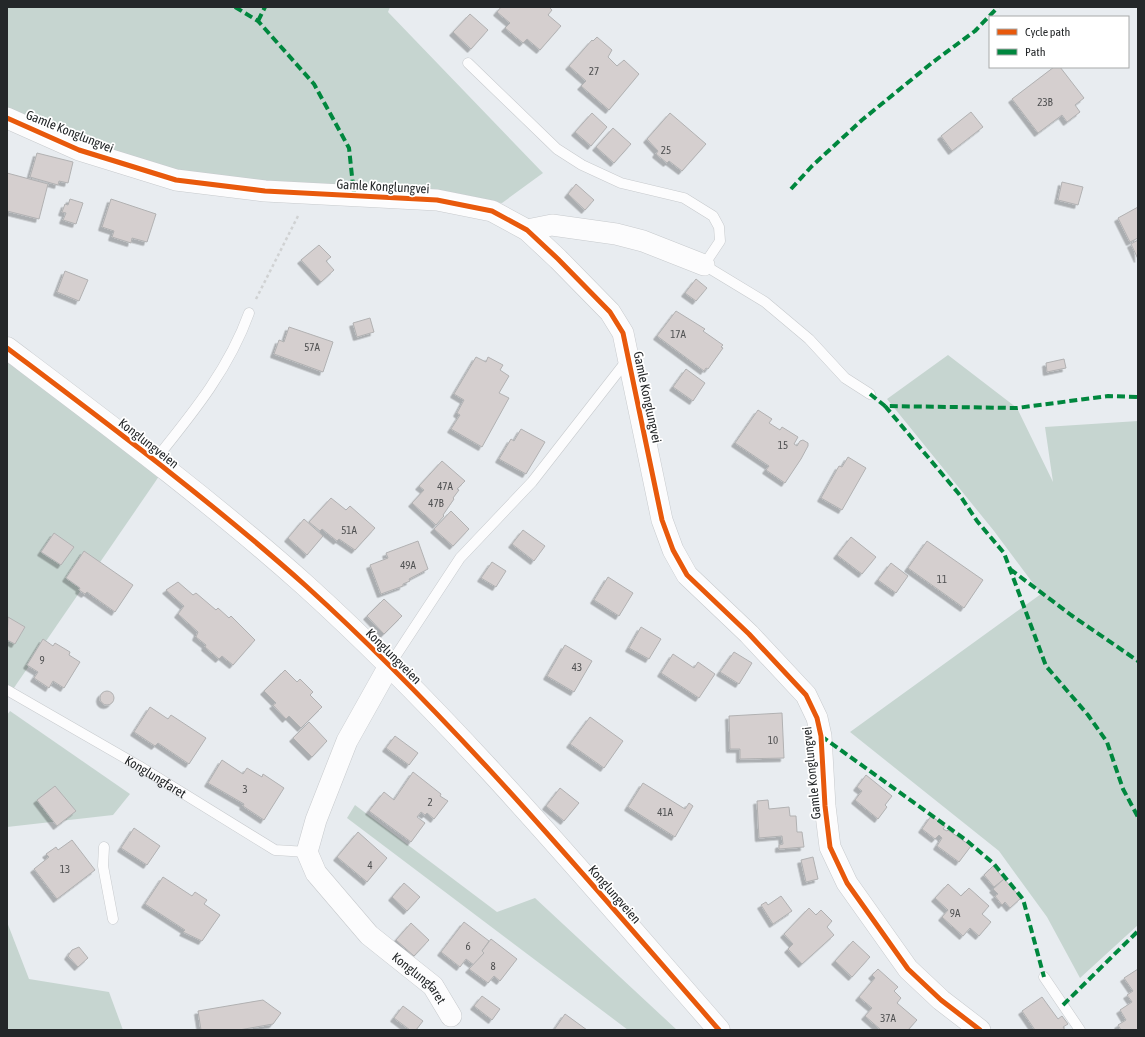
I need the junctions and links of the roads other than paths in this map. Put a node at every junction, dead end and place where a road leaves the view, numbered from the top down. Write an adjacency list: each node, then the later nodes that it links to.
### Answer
1 (468, 63): 4 (lane)
2 (7, 118): 3 (street, Gamle Konglungvei)
3 (527, 230): 4 (street); 7 (street, Gamle Konglungvei)
4 (704, 265): 8 (lane)
5 (250, 313): 9 (lane, Konglungveien)
6 (7, 348): 9 (street, Konglungveien)
7 (629, 357): 10 (lane); 18 (street, Gamle Konglungvei)
8 (870, 394)
9 (155, 460): 10 (street, Konglungveien)
10 (389, 666): 13 (street); 17 (street, Konglungveien)
11 (7, 690): 13 (lane, Konglungfaret)
12 (104, 847): 14 (lane)
13 (307, 852): 16 (street, Konglungfaret)
14 (113, 919)
15 (1044, 977): 19 (lane)
16 (451, 1016)
17 (719, 1030)
18 (980, 1030)
19 (1080, 1030)

